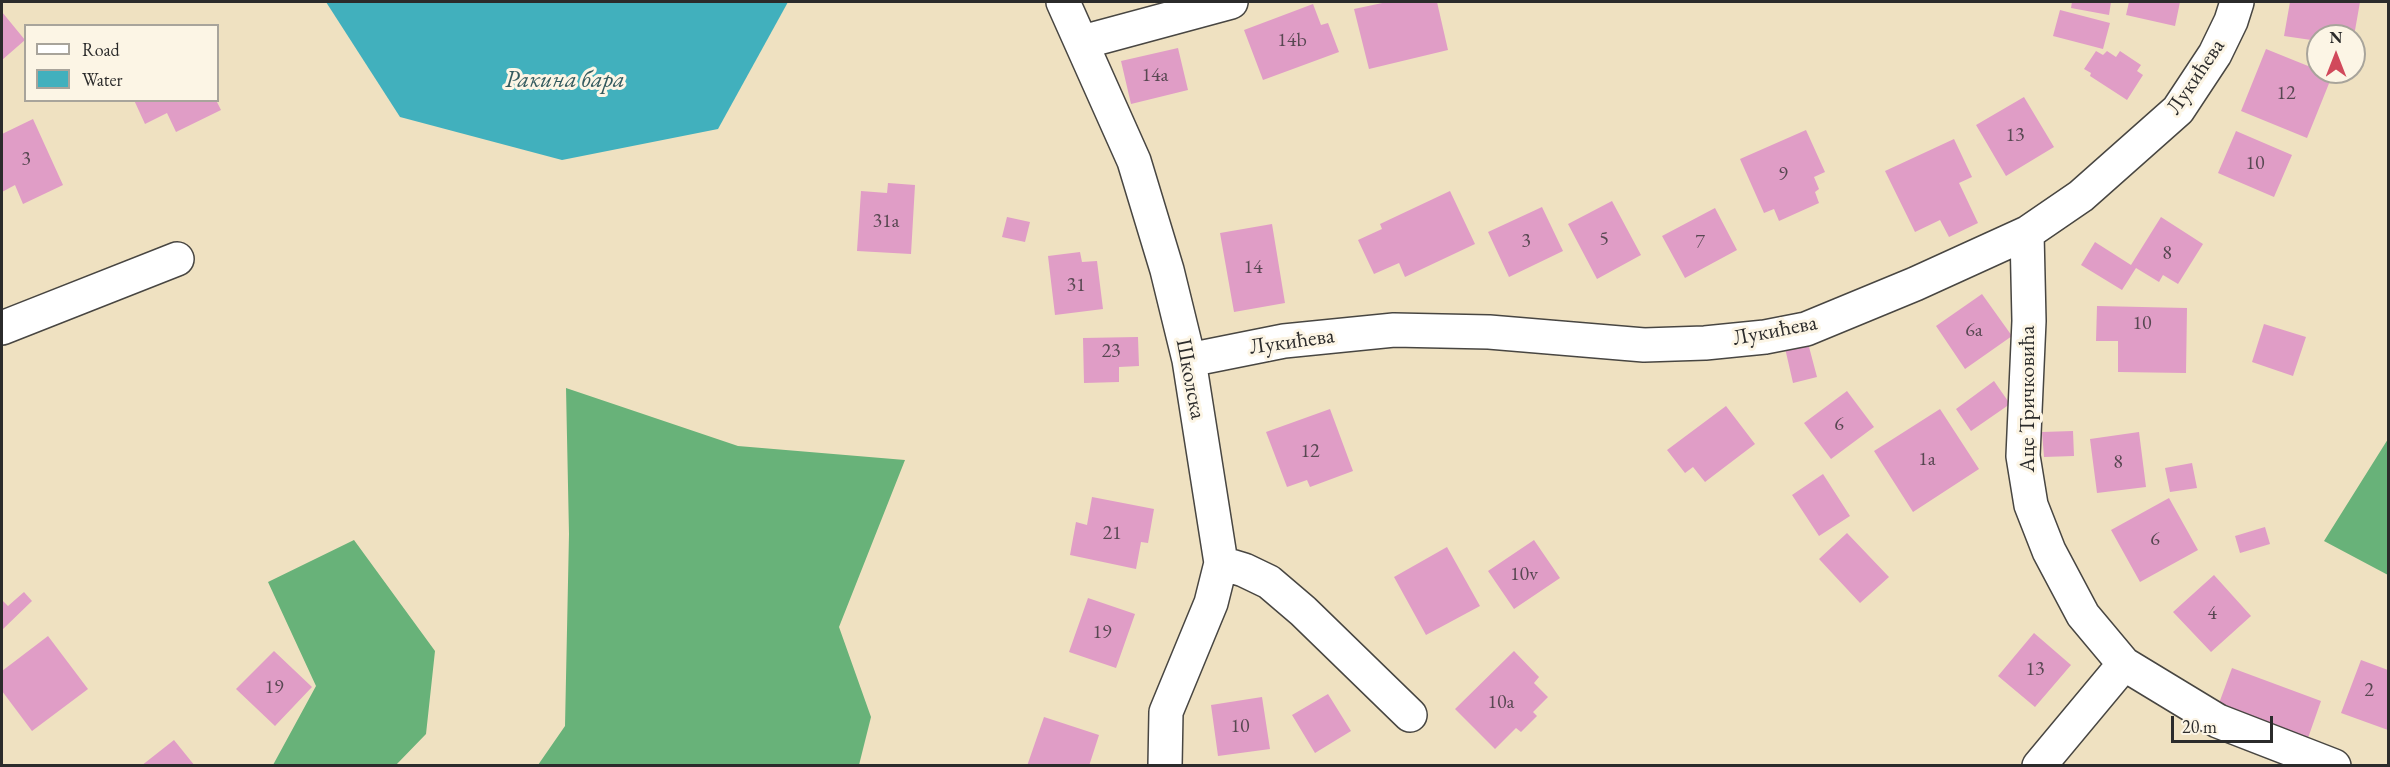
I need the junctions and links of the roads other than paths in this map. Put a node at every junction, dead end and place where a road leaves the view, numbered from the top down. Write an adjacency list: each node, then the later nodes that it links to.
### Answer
1 (1063, 2): 4 (street, Школска)
2 (1231, 2): 4 (street)
3 (2236, 2): 5 (street, Лукићева)
4 (1083, 42): 8 (street, Школска)
5 (2027, 233): 8 (street, Лукићева); 10 (street, Аце Тричковића)
6 (177, 260): 7 (street)
7 (2, 328)
8 (1189, 360): 9 (street, Школска)
9 (1221, 563): 11 (street); 12 (street, Школска)
10 (2124, 664): 13 (street); 14 (street, Аце Тричковића)
11 (1410, 715)
12 (1165, 765)
13 (2039, 765)
14 (2334, 765)

